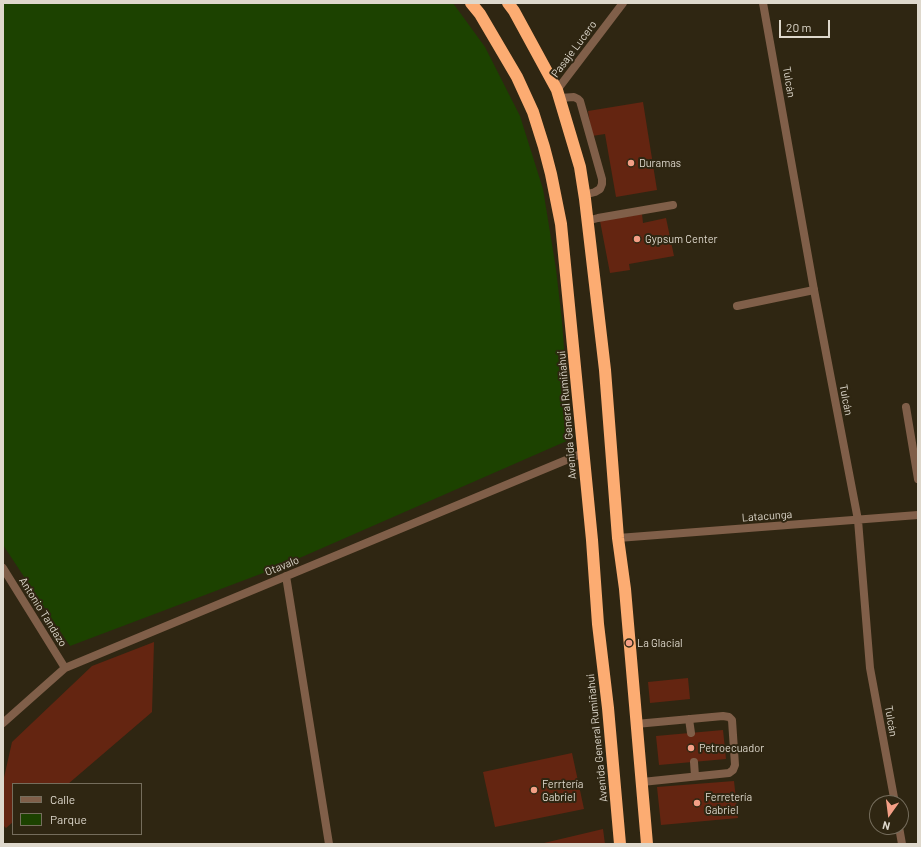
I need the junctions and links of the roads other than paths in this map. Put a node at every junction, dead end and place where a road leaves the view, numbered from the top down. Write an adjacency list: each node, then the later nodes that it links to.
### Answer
1 (471, 3): 12 (highway, Avenida General Rumiñahui)
2 (508, 3): 5 (highway)
3 (623, 3): 5 (street, Pasaje Lucero)
4 (764, 3): 9 (street, Tulcán)
5 (558, 94): 6 (highway); 6 (street)
6 (584, 195): 8 (highway)
7 (673, 205): 8 (street)
8 (587, 220): 16 (highway)
9 (814, 290): 10 (street); 15 (street, Tulcán)
10 (737, 306)
11 (906, 407): 13 (street)
12 (583, 454): 18 (street, Otavalo); 29 (highway, Avenida General Rumiñahui)
13 (918, 479)
14 (918, 515): 15 (street, Latacunga)
15 (858, 520): 16 (street, Latacunga); 27 (street, Tulcán)
16 (618, 538): 22 (highway)
17 (3, 568): 19 (street, Antonio Tandazo)
18 (286, 576): 19 (street, Otavalo); 28 (street)
19 (65, 668): 21 (street, Otavalo)
20 (689, 719): 22 (street); 23 (street); 25 (street)
21 (3, 723)
22 (636, 724): 26 (highway)
23 (691, 733)
24 (694, 762): 25 (street)
25 (695, 776): 26 (street)
26 (642, 782): 30 (highway)
27 (894, 795)
28 (329, 844)
29 (620, 844)
30 (647, 844)

